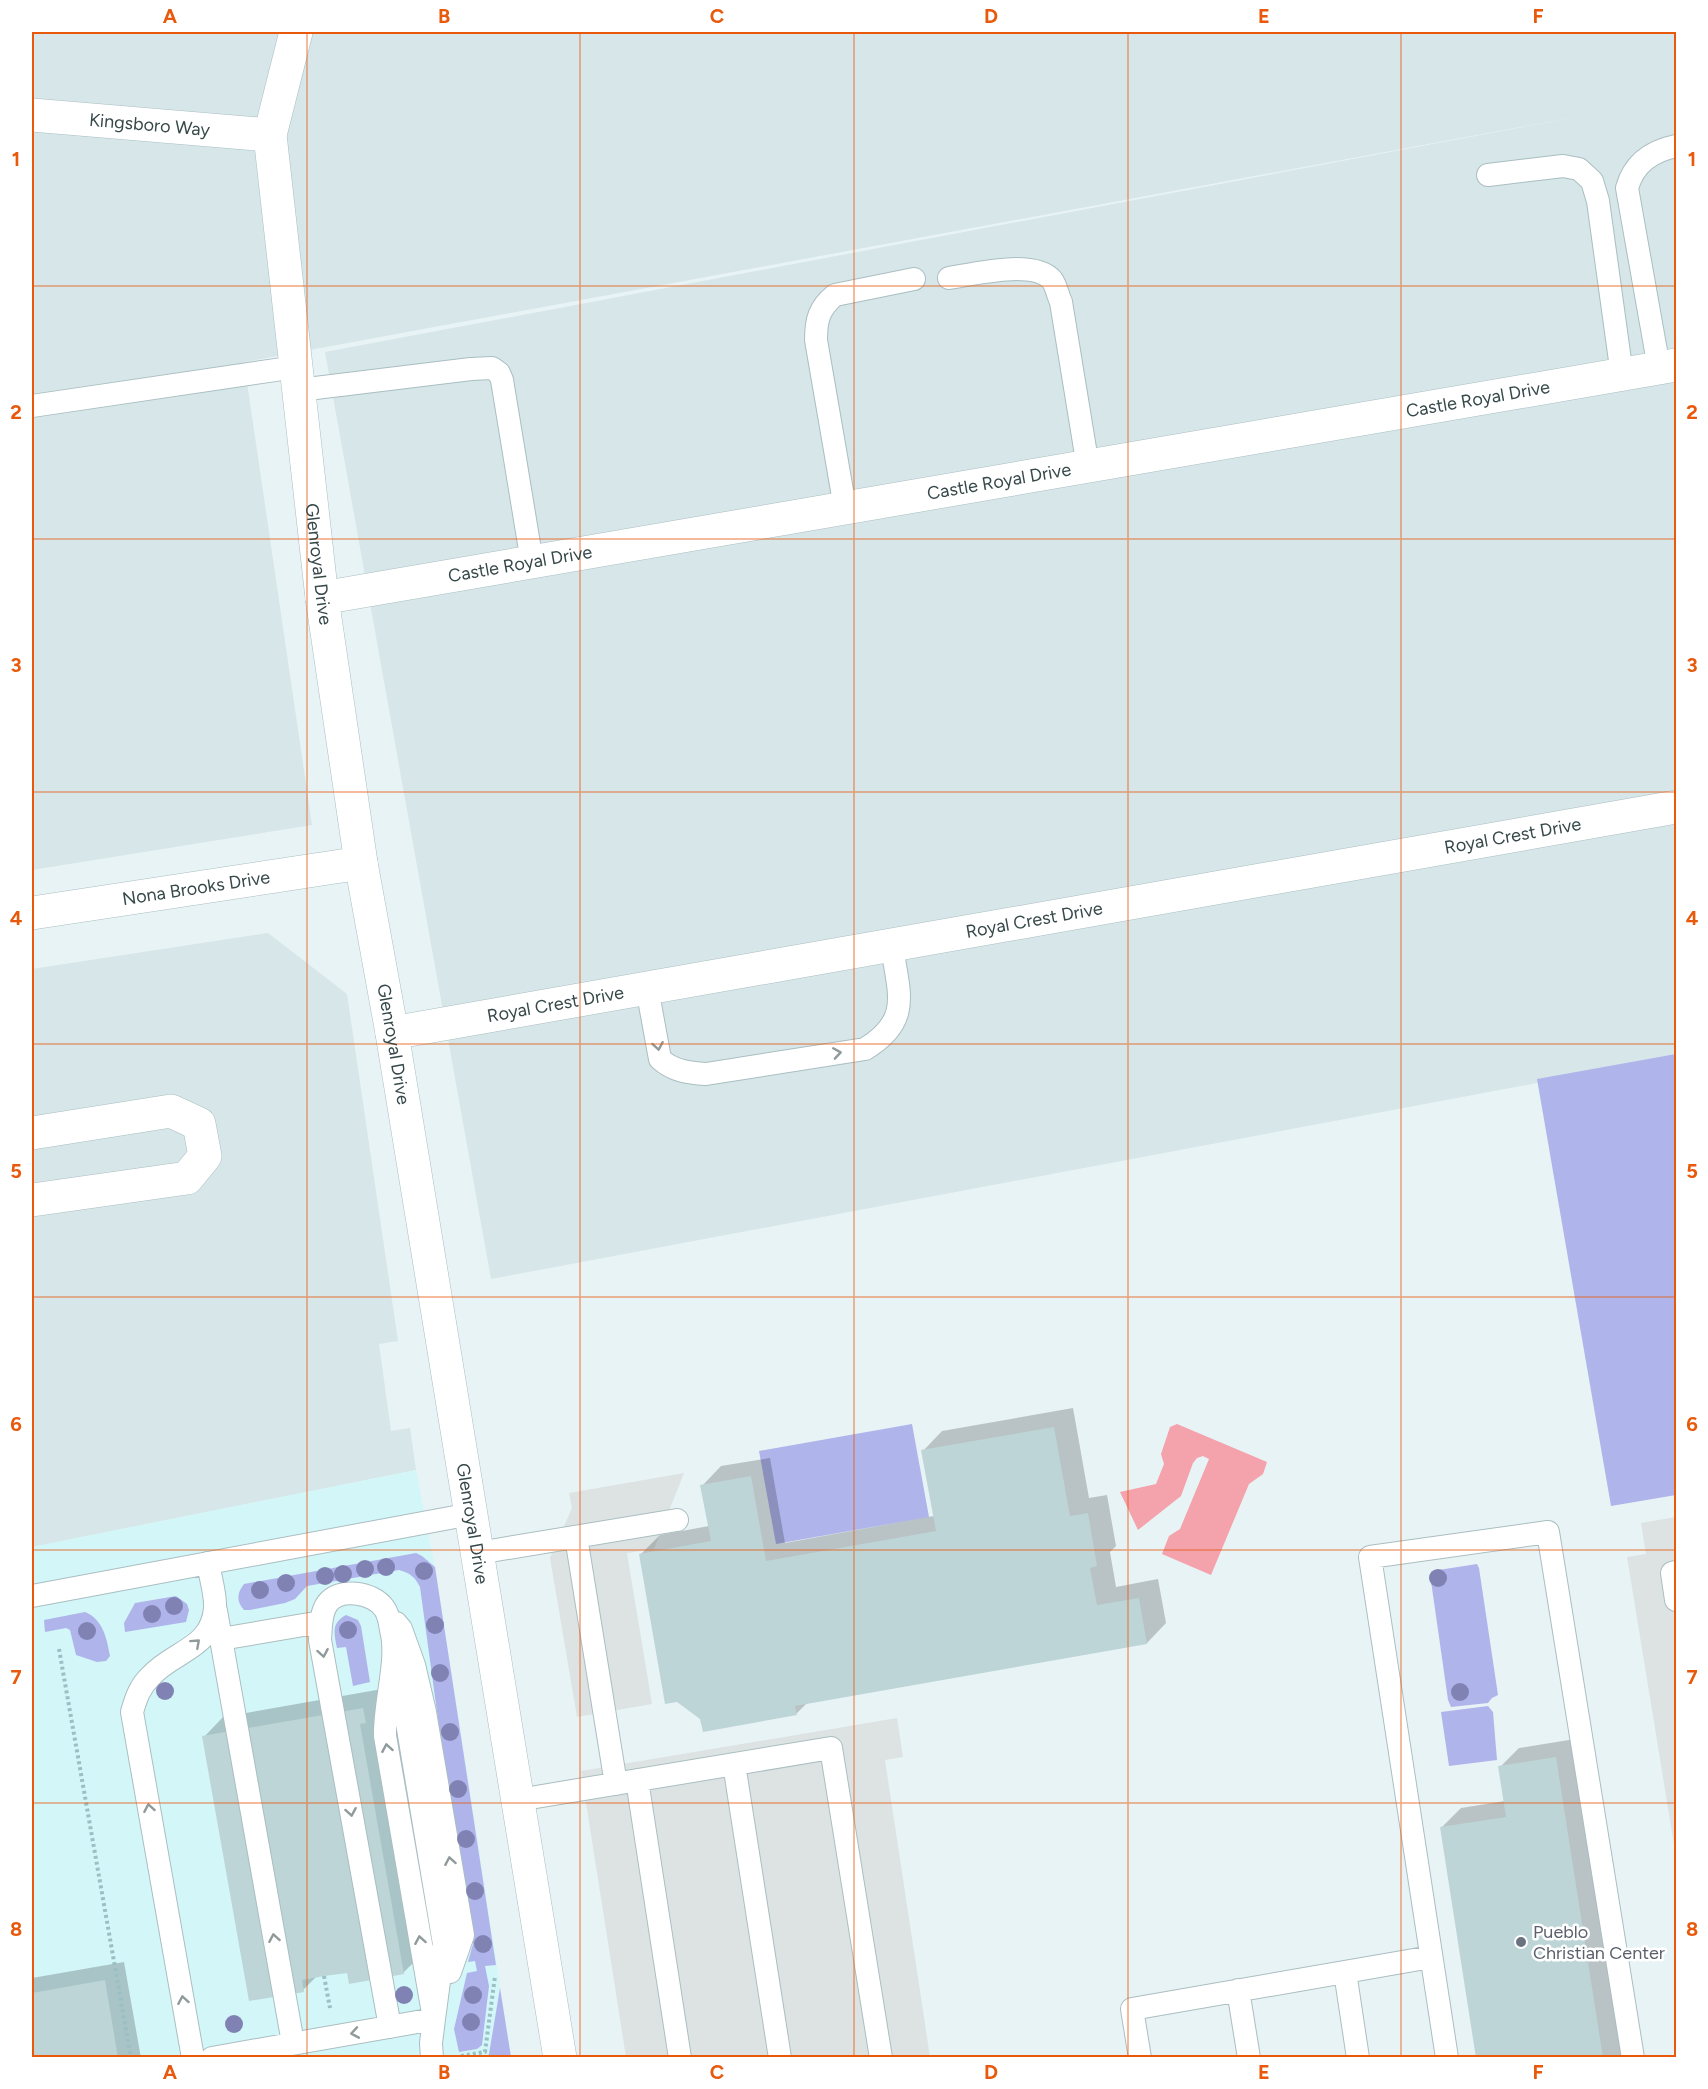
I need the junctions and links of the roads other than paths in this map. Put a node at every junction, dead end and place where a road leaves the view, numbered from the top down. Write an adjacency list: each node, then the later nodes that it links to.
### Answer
1 (296, 32): 3 (street, Glenroyal Drive)
2 (32, 115): 3 (street, Kingsboro Way)
3 (270, 135): 10 (street, Glenroyal Drive)
4 (1677, 146): 8 (lane)
5 (1488, 175): 9 (lane)
6 (949, 278): 12 (lane)
7 (914, 279): 13 (lane)
8 (1668, 367): 9 (street, Castle Royal Drive)
9 (1622, 375): 12 (street, Castle Royal Drive)
10 (297, 378): 11 (lane); 14 (lane); 15 (street, Glenroyal Drive)
11 (32, 406)
12 (1088, 467): 13 (street, Castle Royal Drive)
13 (845, 508): 14 (street, Castle Royal Drive)
14 (532, 562): 15 (street, Castle Royal Drive)
15 (322, 598): 17 (street, Glenroyal Drive)
16 (1677, 807): 19 (street, Royal Crest Drive)
17 (362, 863): 18 (street, Nona Brooks Drive); 21 (street, Glenroyal Drive)
18 (32, 913)
19 (892, 946): 20 (street, Royal Crest Drive); 20 (lane, one-way to 19)
20 (647, 988): 21 (street, Royal Crest Drive)
21 (392, 1033): 24 (street, Glenroyal Drive)
22 (32, 1133): 23 (street)
23 (32, 1200)
24 (471, 1514): 27 (street, Glenroyal Drive); 28 (lane)
25 (677, 1520): 26 (lane)
26 (576, 1537): 27 (lane); 37 (lane)
27 (478, 1553): 38 (street, Glenroyal Drive)
28 (208, 1563): 30 (lane); 32 (lane)
29 (1677, 1572): 31 (lane)
30 (32, 1596)
31 (1677, 1600)
32 (215, 1607): 35 (lane); 45 (lane, one-way to 32)
33 (384, 1608): 34 (lane); 42 (lane, one-way to 33); 42 (lane, one-way to 33)
34 (321, 1622): 35 (lane); 43 (lane, one-way to 43)
35 (221, 1639): 44 (lane, one-way to 35)
36 (734, 1764): 37 (lane); 50 (lane); 51 (lane)
37 (627, 1782): 38 (lane); 49 (lane)
38 (518, 1800): 48 (street, Glenroyal Drive)
39 (1431, 1957): 40 (lane); 55 (lane); 56 (lane)
40 (1345, 1972): 41 (lane); 54 (lane)
41 (1238, 1990): 52 (lane); 53 (lane)
42 (434, 2019): 43 (lane); 47 (lane)
43 (390, 2026): 44 (lane, one-way to 44)
44 (293, 2043): 46 (lane)
45 (193, 2058)
46 (212, 2058)
47 (432, 2058)
48 (561, 2058)
49 (680, 2058)
50 (780, 2058)
51 (881, 2058)
52 (1140, 2058)
53 (1249, 2058)
54 (1358, 2058)
55 (1447, 2058)
56 (1633, 2058)

